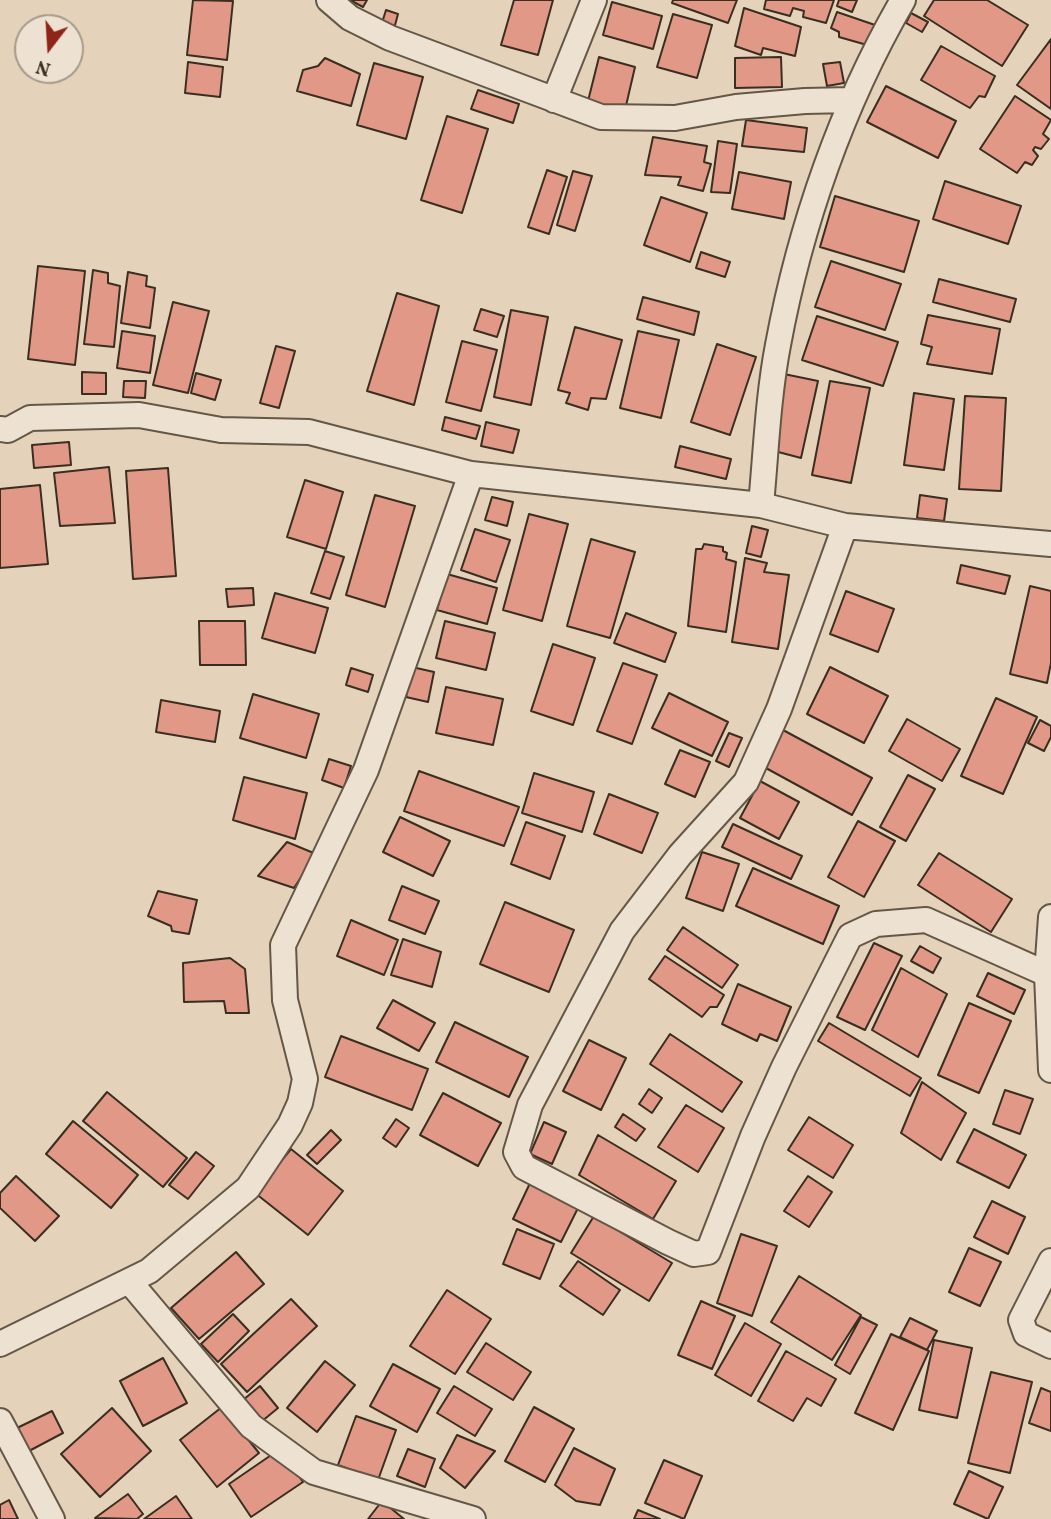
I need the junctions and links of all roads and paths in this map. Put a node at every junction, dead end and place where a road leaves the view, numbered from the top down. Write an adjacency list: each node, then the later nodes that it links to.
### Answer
1 (329, 0): 4 (street)
2 (594, 0): 4 (street)
3 (903, 0): 5 (street)
4 (554, 100): 5 (street)
5 (851, 100): 8 (street)
6 (0, 429): 7 (street)
7 (471, 474): 8 (street); 15 (street)
8 (761, 505): 9 (street)
9 (845, 526): 10 (street); 12 (street)
10 (1051, 544)
11 (1051, 917): 12 (street)
12 (1047, 974): 13 (street)
13 (1051, 1070)
14 (1051, 1261): 17 (street)
15 (129, 1281): 16 (street); 20 (street)
16 (0, 1344)
17 (1051, 1346)
18 (0, 1420): 19 (street)
19 (52, 1519)
20 (473, 1519)

